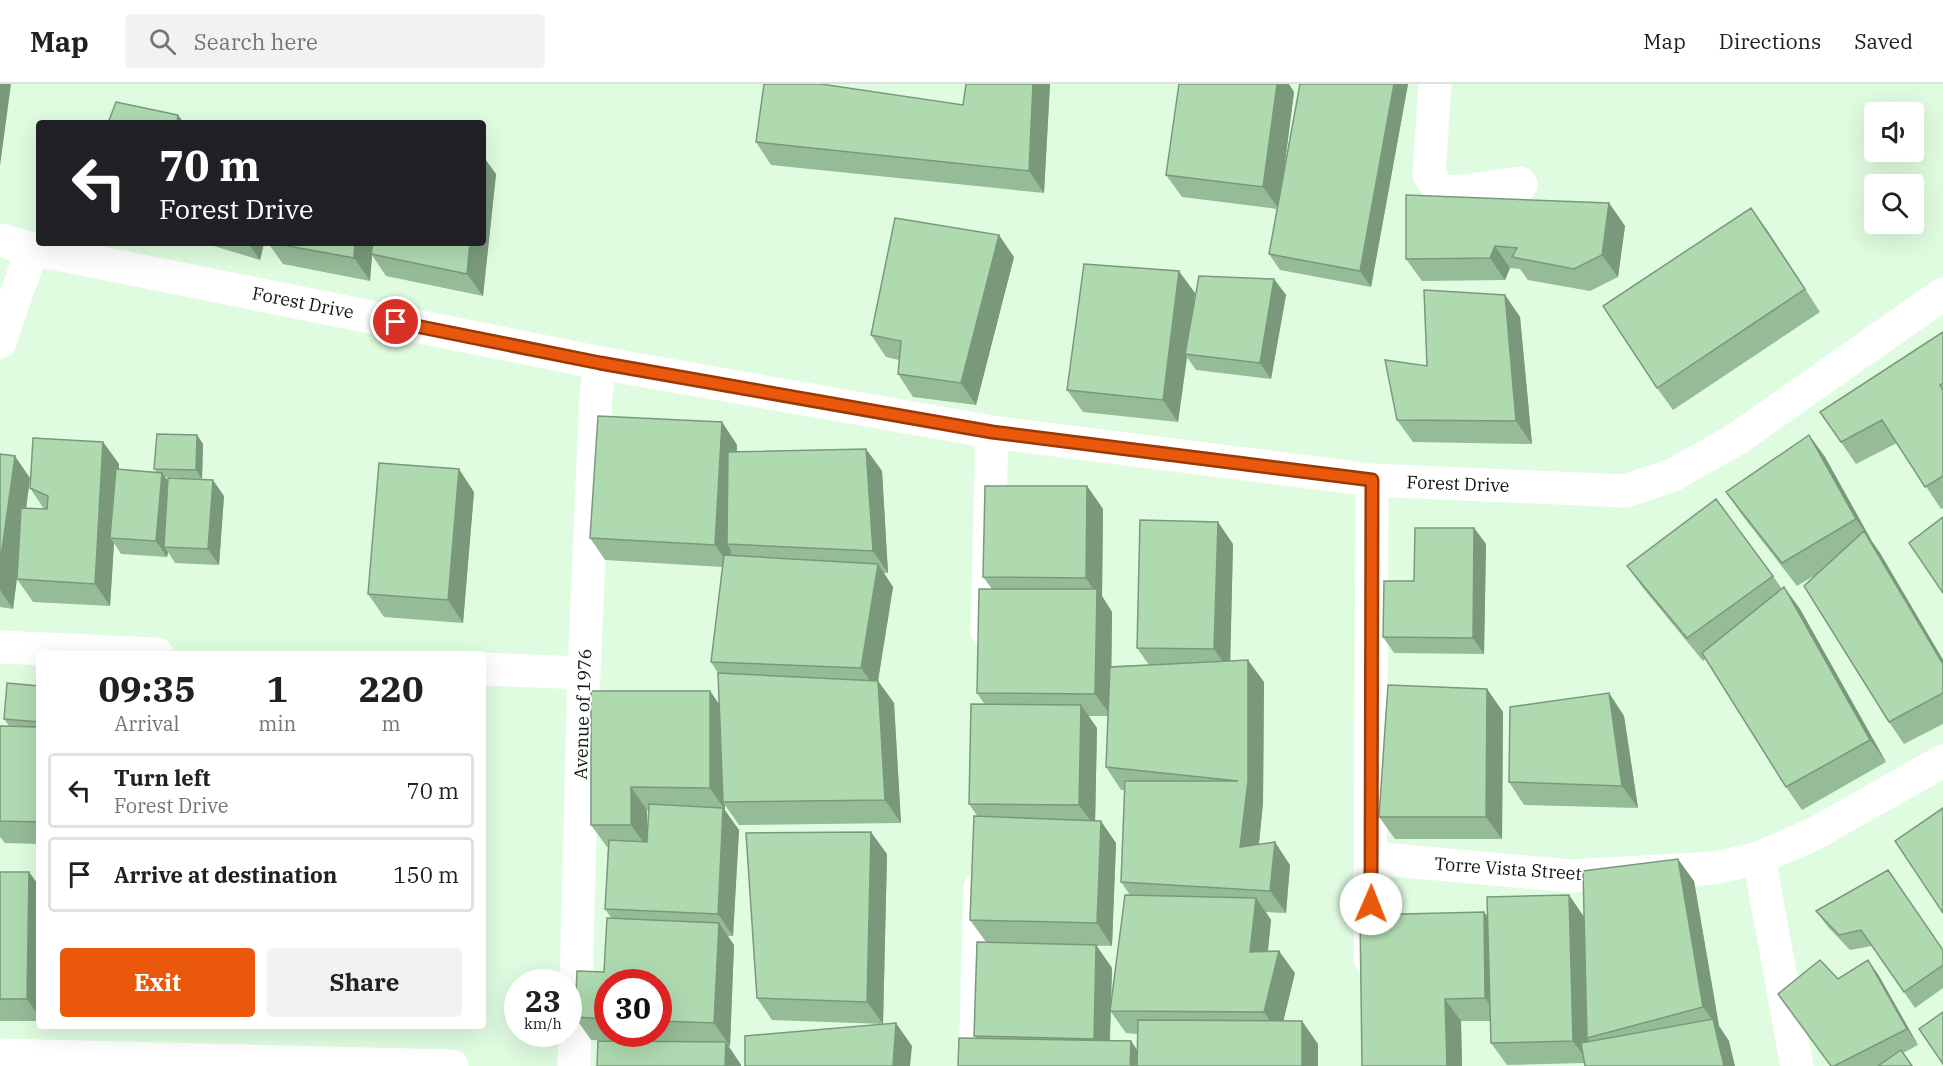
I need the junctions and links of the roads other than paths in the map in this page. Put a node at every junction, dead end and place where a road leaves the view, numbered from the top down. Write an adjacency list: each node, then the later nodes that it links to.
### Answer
1 (1435, 84): 2 (street)
2 (1521, 185)
3 (0, 240): 4 (street, Forest Drive)
4 (32, 249): 6 (street); 7 (street, Forest Drive)
5 (1943, 294): 9 (street, Forest Drive)
6 (0, 342)
7 (600, 363): 8 (street, Forest Drive); 14 (street, Avenue of 1976)
8 (992, 432): 9 (street, Forest Drive); 12 (street)
9 (1372, 480): 16 (street)
10 (0, 647): 11 (street)
11 (90, 651)
12 (986, 659)
13 (486, 669): 14 (street)
14 (584, 673): 22 (street, Avenue of 1976)
15 (1943, 761): 17 (street, Torre Vista Street)
16 (1371, 858): 17 (street, Torre Vista Street); 19 (street)
17 (1758, 858): 24 (street)
18 (981, 862): 23 (street)
19 (1370, 985)
20 (0, 1055): 21 (street)
21 (452, 1066)
22 (574, 1066)
23 (975, 1066)
24 (1797, 1066)

